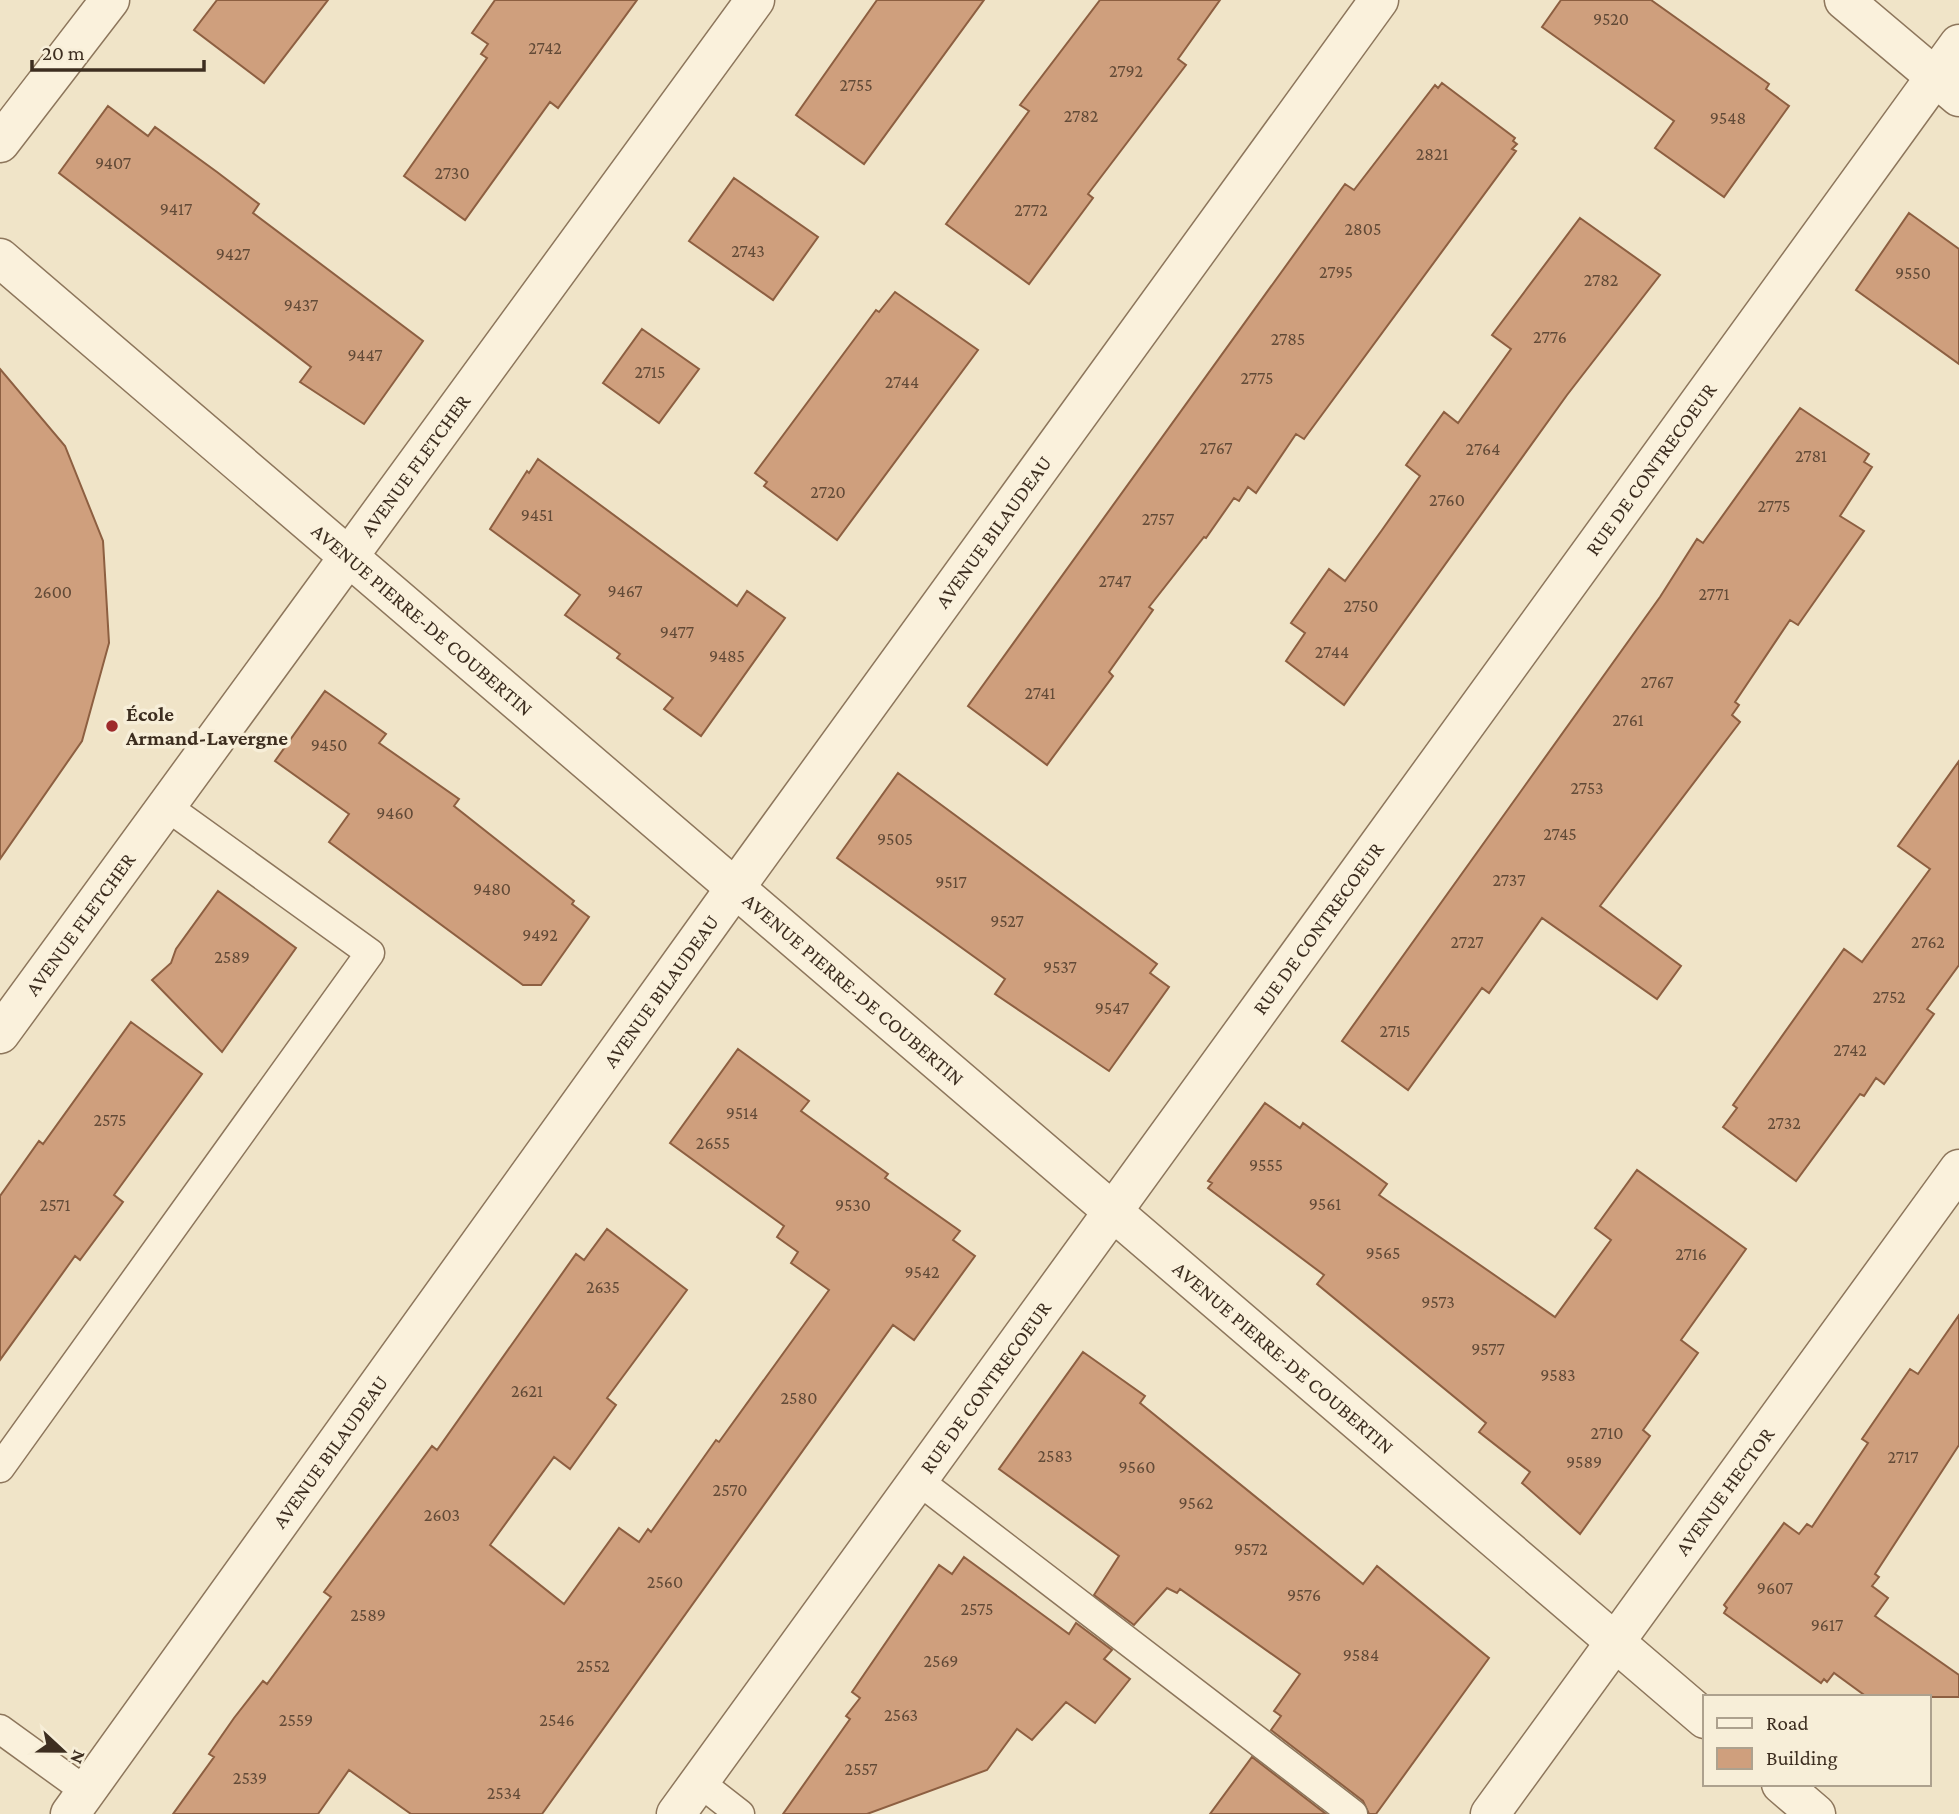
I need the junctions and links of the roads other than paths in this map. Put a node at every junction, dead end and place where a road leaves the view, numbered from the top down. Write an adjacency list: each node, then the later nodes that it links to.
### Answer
1 (110, 0): 7 (street)
2 (755, 0): 9 (street, AVENUE FLETCHER)
3 (1379, 0): 11 (street, AVENUE BILAUDEAU)
4 (1844, 0): 6 (street)
5 (1959, 44): 6 (street, RUE DE CONTRECOEUR)
6 (1947, 88): 14 (street, RUE DE CONTRECOEUR)
7 (0, 143)
8 (0, 258): 9 (street, AVENUE PIERRE-DE COUBERTIN)
9 (348, 557): 10 (street, AVENUE FLETCHER); 11 (street, AVENUE PIERRE-DE COUBERTIN)
10 (166, 806): 12 (street, AVENUE FLETCHER); 15 (lane)
11 (735, 888): 14 (street, AVENUE PIERRE-DE COUBERTIN); 22 (street, AVENUE BILAUDEAU)
12 (0, 1034)
13 (1959, 1169): 17 (street, AVENUE HECTOR)
14 (1114, 1213): 16 (street, RUE DE CONTRECOEUR); 17 (street, AVENUE PIERRE-DE COUBERTIN)
15 (0, 1468)
16 (919, 1481): 20 (street, RUE DE CONTRECOEUR); 25 (lane)
17 (1615, 1642): 18 (street, AVENUE PIERRE-DE COUBERTIN); 26 (street, AVENUE HECTOR)
18 (1703, 1717)
19 (0, 1729): 22 (lane)
20 (699, 1782): 23 (street, RUE DE CONTRECOEUR); 24 (lane)
21 (1783, 1786): 27 (street)
22 (79, 1803)
23 (676, 1814)
24 (740, 1814)
25 (1353, 1814)
26 (1490, 1814)
27 (1816, 1814)

